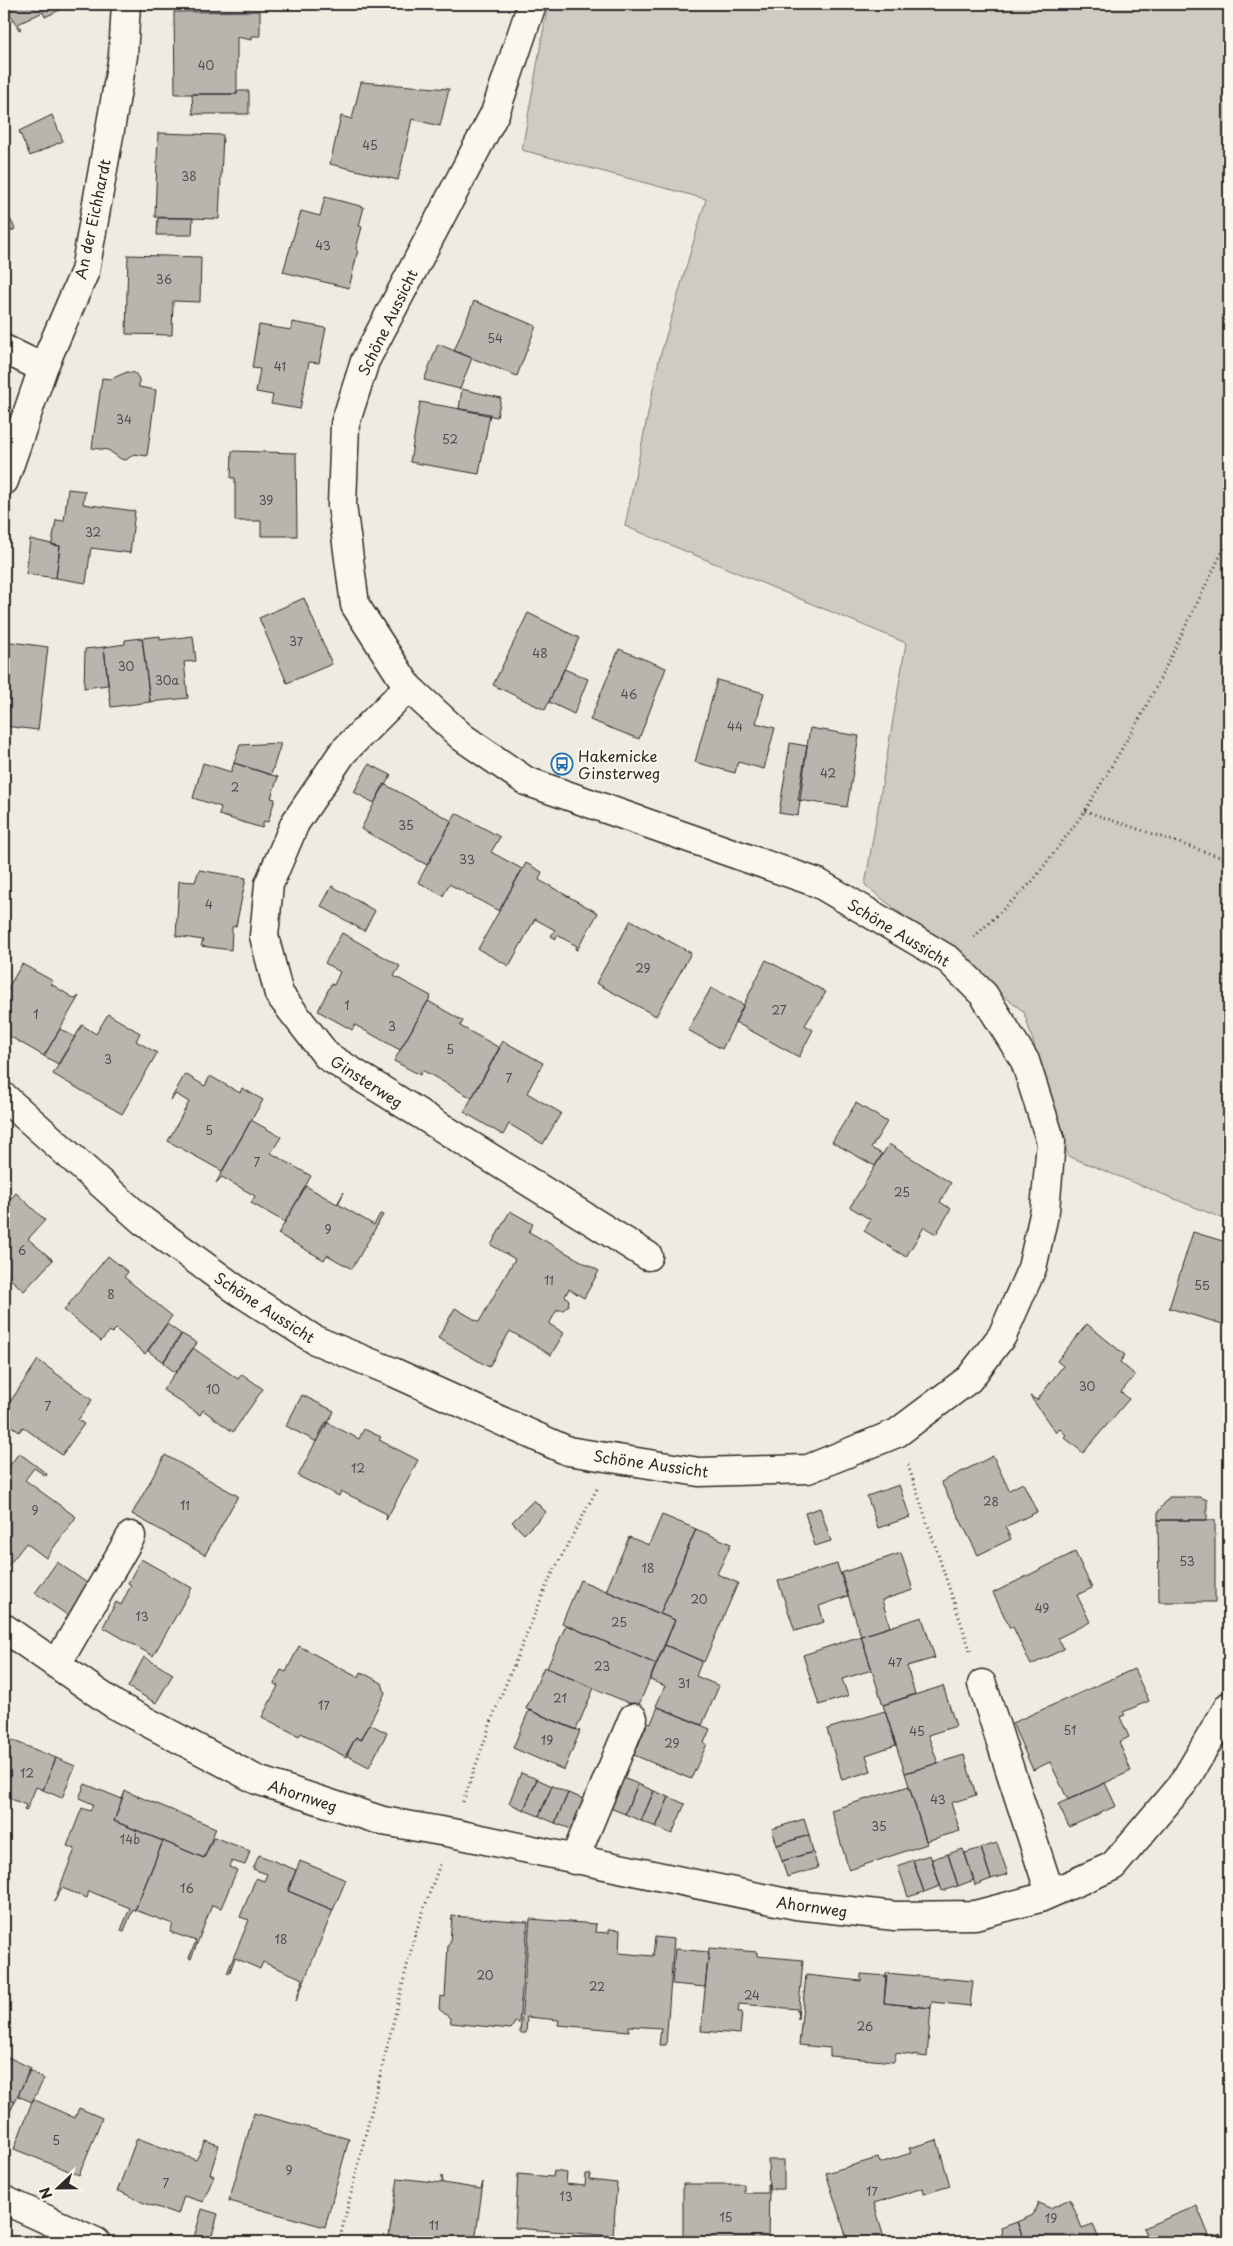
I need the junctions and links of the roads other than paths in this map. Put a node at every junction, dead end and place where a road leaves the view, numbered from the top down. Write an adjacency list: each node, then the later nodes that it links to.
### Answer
1 (126, 4): 4 (street, An der Eichhardt)
2 (532, 4): 6 (street, Schöne Aussicht)
3 (4, 349): 4 (street)
4 (43, 368): 5 (street, An der Eichhardt)
5 (4, 481)
6 (408, 688): 7 (street, Schöne Aussicht); 8 (street, Ginsterweg)
7 (4, 1097)
8 (648, 1256)
9 (131, 1536): 11 (street)
10 (4, 1628): 11 (street, Ahornweg)
11 (57, 1664): 15 (street, Ahornweg)
12 (982, 1684): 16 (street)
13 (1229, 1706): 16 (street, Ahornweg)
14 (634, 1718): 15 (street)
15 (574, 1860): 16 (street, Ahornweg)
16 (1050, 1893)
17 (4, 2200): 18 (street)
18 (96, 2242)

